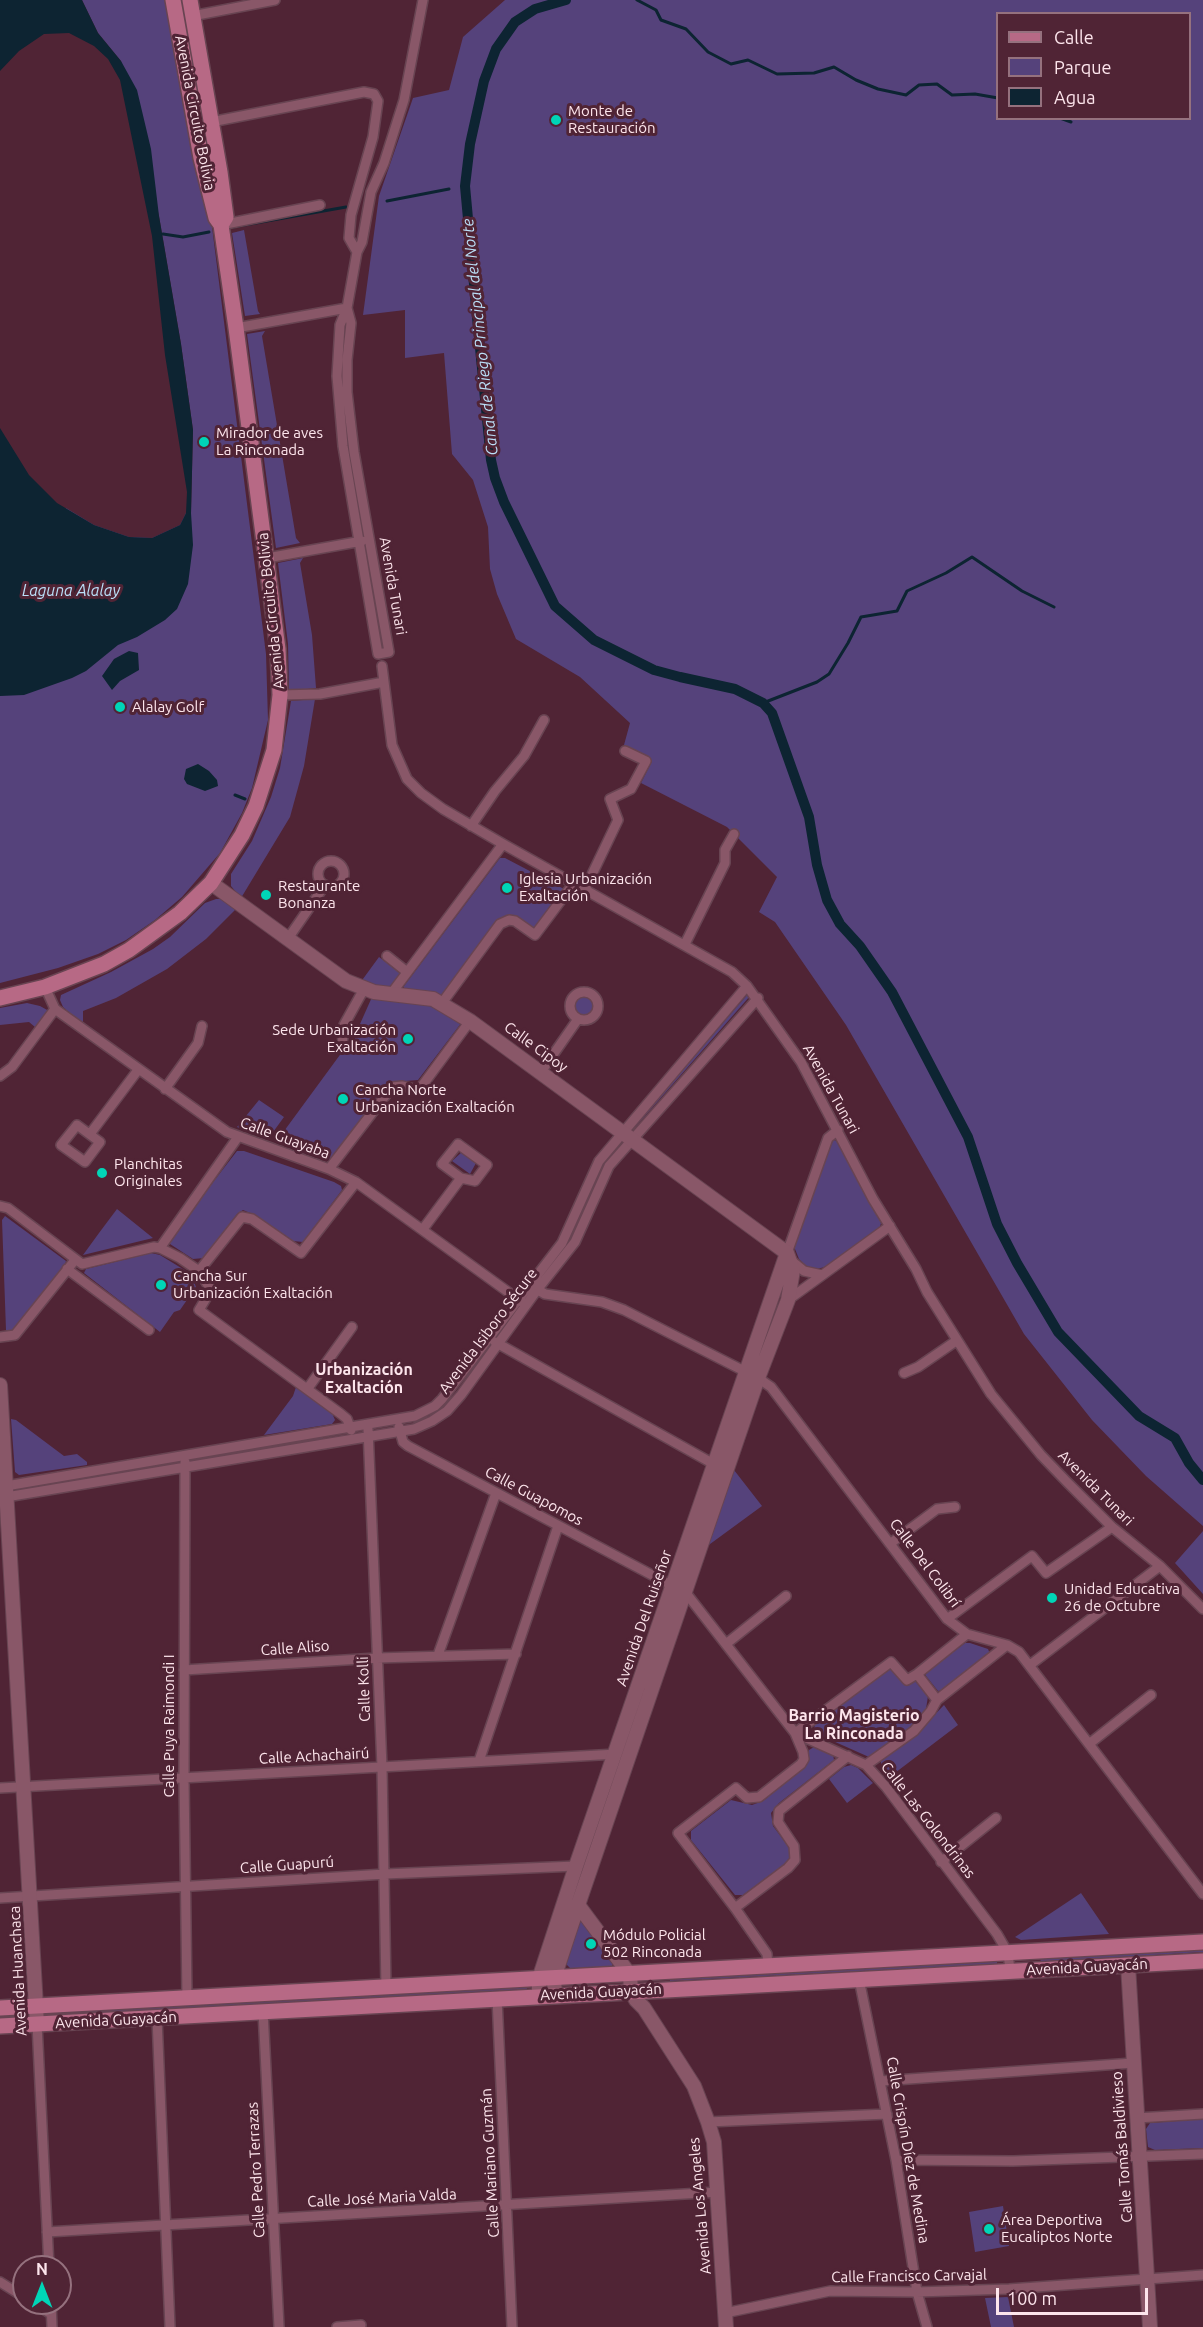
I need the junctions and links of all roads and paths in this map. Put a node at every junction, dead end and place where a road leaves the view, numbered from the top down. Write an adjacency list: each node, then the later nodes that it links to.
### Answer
1 (173, 0): 8 (main road, Avenida Circuito Bolivia)
2 (190, 0): 5 (main road, Avenida Circuito Bolivia)
3 (275, 0): 5 (street)
4 (423, 0): 9 (street, Avenida Tunari)
5 (192, 16): 6 (main road, Avenida Circuito Bolivia)
6 (211, 122): 8 (main road, Avenida Circuito Bolivia); 9 (street, Avenida Tunari)
7 (320, 205): 8 (street)
8 (221, 225): 11 (main road, Avenida Circuito Bolivia)
9 (357, 252): 10 (street, Avenida Tunari)
10 (347, 308): 11 (street); 12 (street, Avenida Tunari); 13 (street, Avenida Tunari)
11 (236, 328): 14 (main road, Avenida Circuito Bolivia)
12 (370, 539): 13 (street); 13 (street, Avenida Tunari)
13 (357, 541): 14 (street)
14 (267, 558): 17 (main road, Avenida Circuito Bolivia)
15 (382, 666): 16 (street, Avenida Tunari)
16 (384, 682): 17 (street); 20 (street, Avenida Tunari)
17 (280, 695): 23 (main road, Avenida Circuito Bolivia)
18 (544, 720): 20 (street)
19 (625, 751): 26 (street)
20 (471, 826): 22 (street, Avenida Tunari)
21 (734, 834): 28 (street)
22 (503, 844): 24 (street, Avenida Tunari); 30 (street)
23 (211, 883): 27 (main road, Calle Cipoy); 32 (main road, Avenida Circuito Bolivia)
24 (574, 883): 26 (street, Avenida Tunari); 37 (street)
25 (325, 885): 27 (street)
26 (585, 889): 28 (street, Avenida Tunari)
27 (289, 937): 33 (main road, Calle Cipoy)
28 (685, 944): 31 (street, Avenida Tunari)
29 (387, 956): 30 (street)
30 (407, 972): 34 (street)
31 (747, 986): 36 (street, Avenida Tunari); 49 (street, Avenida Isiboro Sécure)
32 (45, 987): 35 (main road, Avenida Circuito Bolivia); 38 (street, Calle Guayaba)
33 (364, 989): 34 (main road, Calle Cipoy); 42 (street)
34 (391, 994): 37 (main road, Calle Cipoy)
35 (0, 998)
36 (758, 998): 47 (street, Avenida Tunari); 49 (street, Avenida Isiboro Sécure)
37 (442, 1003): 40 (main road, Calle Cipoy)
38 (55, 1009): 43 (street, Calle Guayaba); 45 (street)
39 (578, 1019): 44 (street)
40 (470, 1021): 44 (main road, Calle Cipoy); 51 (street)
41 (202, 1026): 46 (street)
42 (342, 1046)
43 (138, 1070): 46 (street, Calle Guayaba); 48 (street)
44 (542, 1072): 49 (main road, Calle Cipoy)
45 (0, 1076)
46 (165, 1089): 50 (street, Calle Guayaba)
47 (838, 1130): 55 (street, Avenida Tunari); 58 (street, Avenida Del Ruiseñor)
48 (90, 1134)
49 (627, 1135): 58 (main road, Calle Cipoy); 63 (street, Avenida Isiboro Sécure)
50 (238, 1137): 51 (street, Calle Guayaba); 57 (street)
51 (329, 1169): 53 (street, Calle Guayaba)
52 (461, 1178): 52 (street); 56 (street)
53 (356, 1182): 56 (street, Calle Guayaba); 61 (street)
54 (0, 1206): 59 (street)
55 (890, 1226): 62 (street); 71 (street, Avenida Tunari)
56 (423, 1229): 64 (street, Calle Guayaba)
57 (160, 1248): 59 (street); 61 (street)
58 (787, 1253): 62 (street, Calle Cipoy); 65 (main road, Avenida Del Ruiseñor); 74 (main road, Avenida Del Ruiseñor)
59 (75, 1260): 60 (street)
60 (67, 1269): 68 (street); 69 (street)
61 (199, 1271): 76 (street)
62 (822, 1275): 65 (street)
63 (533, 1287): 64 (street, Avenida Isiboro Sécure); 66 (street, Avenida Isiboro Sécure); 74 (street, Calle Del Colibrí)
64 (517, 1299): 66 (street, Calle Guayaba); 70 (street, Avenida Isiboro Sécure)
65 (788, 1300): 74 (main road, Avenida Del Ruiseñor)
66 (527, 1305): 72 (street, Avenida Isiboro Sécure)
67 (352, 1326): 76 (street)
68 (149, 1330)
69 (0, 1337)
70 (488, 1337): 72 (street); 77 (street, Avenida Isiboro Sécure)
71 (956, 1341): 73 (street); 91 (street, Avenida Tunari)
72 (499, 1344): 80 (street, Avenida Isiboro Sécure); 84 (street)
73 (904, 1373)
74 (752, 1375): 84 (main road, Avenida Del Ruiseñor); 86 (main road, Avenida Del Ruiseñor); 92 (street, Calle Del Colibrí)
75 (0, 1385): 87 (main road, Avenida Huanchaca)
76 (308, 1388): 79 (street)
77 (397, 1419): 78 (street, Avenida Isiboro Sécure); 80 (street, Calle Guapomos)
78 (368, 1424): 79 (street, Avenida Isiboro Sécure); 81 (street, Calle Kolli)
79 (351, 1427): 82 (street); 83 (street, Avenida Isiboro Sécure)
80 (400, 1431): 81 (street, Avenida Isiboro Sécure); 88 (street, Calle Guapomos)
81 (369, 1436): 82 (street, Avenida Isiboro Sécure); 104 (street, Calle Kolli)
82 (353, 1438): 85 (street, Avenida Isiboro Sécure)
83 (183, 1454): 85 (street, Calle Puya Raimondi I); 87 (street, Avenida Isiboro Sécure)
84 (714, 1464): 86 (street); 94 (main road, Avenida Del Ruiseñor)
85 (185, 1467): 87 (street, Avenida Isiboro Sécure); 106 (street, Calle Puya Raimondi I)
86 (727, 1472): 95 (main road, Avenida Del Ruiseñor)
87 (6, 1491): 118 (main road, Avenida Huanchaca)
88 (496, 1493): 90 (street, Calle Guapomos); 103 (street)
89 (955, 1507): 92 (street)
90 (558, 1526): 94 (street, Calle Guapomos); 102 (street)
91 (1112, 1527): 93 (street, Avenida Tunari); 98 (street)
92 (891, 1543): 98 (street, Calle Del Colibrí)
93 (1161, 1566): 97 (street, Avenida Tunari); 105 (street)
94 (673, 1586): 95 (street, Calle Las Golondrinas); 112 (main road, Avenida Del Ruiseñor)
95 (686, 1593): 100 (street, Calle Las Golondrinas); 112 (main road, Avenida Del Ruiseñor)
96 (786, 1596): 100 (street)
97 (1203, 1610)
98 (947, 1618): 99 (street, Calle Del Colibrí)
99 (967, 1634): 101 (street, Calle Del Colibrí); 107 (street)
100 (726, 1644): 110 (street, Calle Las Golondrinas)
101 (1007, 1645): 105 (street, Calle Del Colibrí); 109 (street)
102 (516, 1654): 103 (street, Calle Aliso); 114 (street)
103 (438, 1655): 104 (street, Calle Aliso)
104 (377, 1658): 106 (street, Calle Aliso); 116 (street, Calle Kolli)
105 (1030, 1665): 111 (street, Calle Del Colibrí)
106 (184, 1670): 117 (street, Calle Puya Raimondi I)
107 (917, 1674): 109 (street); 110 (street)
108 (1151, 1695): 111 (street)
109 (937, 1700): 115 (street)
110 (795, 1733): 113 (street, Calle Las Golondrinas); 129 (street)
111 (1089, 1744): 125 (street, Calle Del Colibrí)
112 (622, 1755): 114 (street, Calle Achachairú); 122 (main road, Avenida Del Ruiseñor); 128 (main road, Avenida Del Ruiseñor)
113 (848, 1756): 115 (street, Calle Las Golondrinas); 129 (street)
114 (479, 1761): 116 (street, Calle Achachairú)
115 (866, 1765): 121 (street, Calle Las Golondrinas)
116 (382, 1767): 117 (street, Calle Achachairú); 123 (street, Calle Kolli)
117 (184, 1778): 118 (street, Calle Achachairú); 124 (street, Calle Puya Raimondi I)
118 (23, 1786): 119 (street, Calle Achachairú); 126 (main road, Avenida Huanchaca)
119 (0, 1788)
120 (996, 1818): 121 (street)
121 (941, 1862): 131 (street, Calle Las Golondrinas)
122 (576, 1866): 123 (street, Calle Guapurú); 138 (main road, Avenida Del Ruiseñor)
123 (385, 1874): 124 (street, Calle Guapurú); 139 (street, Calle Kolli)
124 (186, 1887): 126 (street, Calle Guapurú); 143 (street, Calle Puya Raimondi I)
125 (1203, 1894)
126 (31, 1897): 127 (street, Calle Guapurú); 145 (main road, Avenida Huanchaca)
127 (0, 1898)
128 (578, 1905): 136 (main road); 138 (main road, Avenida Del Ruiseñor)
129 (735, 1908): 134 (street)
130 (1203, 1942): 131 (main road, Avenida Guayacán)
131 (1008, 1953): 134 (main road, Avenida Guayacán); 135 (street, Calle Las Golondrinas)
132 (1203, 1960): 133 (main road, Avenida Guayacán)
133 (1128, 1965): 135 (main road, Avenida Guayacán); 151 (main road, Calle Tomás Baldivieso)
134 (768, 1966): 136 (main road, Avenida Guayacán)
135 (1010, 1970): 137 (main road, Avenida Guayacán)
136 (630, 1975): 138 (main road, Avenida Guayacán); 140 (main road, Avenida Los Angeles)
137 (859, 1978): 140 (main road, Avenida Guayacán); 152 (street, Calle Crispín Díez de Medina)
138 (546, 1979): 139 (main road, Avenida Guayacán); 141 (main road, Avenida Del Ruiseñor); 142 (main road, Avenida Del Ruiseñor)
139 (386, 1988): 143 (main road, Avenida Guayacán)
140 (631, 1991): 142 (main road, Avenida Guayacán); 156 (main road, Avenida Los Angeles)
141 (539, 1995): 142 (main road, Avenida Guayacán); 144 (main road, Avenida Guayacán)
142 (555, 1995)
143 (187, 1998): 145 (main road, Avenida Guayacán)
144 (497, 1998): 147 (main road, Avenida Guayacán); 161 (street, Calle Mariano Guzmán)
145 (37, 2006): 146 (main road, Avenida Guayacán); 149 (main road, Avenida Huanchaca)
146 (0, 2008)
147 (264, 2011): 148 (main road, Avenida Guayacán); 162 (street, Calle Pedro Terrazas)
148 (157, 2018): 149 (main road, Avenida Guayacán); 163 (street)
149 (37, 2024): 150 (main road, Avenida Guayacán); 164 (street, Avenida Huanchaca)
150 (0, 2026)
151 (1134, 2063): 152 (street); 155 (main road, Calle Tomás Baldivieso)
152 (881, 2081): 153 (street, Calle Crispín Díez de Medina)
153 (887, 2114): 156 (street); 159 (street, Calle Crispín Díez de Medina)
154 (1203, 2114): 155 (street)
155 (1137, 2118): 158 (main road, Calle Tomás Baldivieso)
156 (708, 2122): 160 (main road, Avenida Los Angeles)
157 (1203, 2154): 158 (street)
158 (1140, 2158): 159 (street); 167 (main road, Calle Tomás Baldivieso)
159 (896, 2160): 168 (street, Calle Crispín Díez de Medina)
160 (718, 2192): 161 (street, Calle José Maria Valda); 169 (main road, Avenida Los Angeles)
161 (506, 2206): 162 (street, Calle José Maria Valda); 174 (street, Calle Mariano Guzmán)
162 (274, 2219): 163 (street, Calle José Maria Valda); 172 (street, Calle Pedro Terrazas)
163 (165, 2225): 164 (street, Calle José Maria Valda); 171 (street)
164 (47, 2232): 165 (street, Avenida Huanchaca)
165 (48, 2255)
166 (1203, 2275): 167 (street, Calle Francisco Carvajal)
167 (1147, 2278): 168 (street, Calle Francisco Carvajal); 176 (main road, Calle Tomás Baldivieso)
168 (917, 2292): 169 (street, Calle Francisco Carvajal); 175 (street, Calle Crispín Díez de Medina)
169 (726, 2320)
170 (361, 2325): 173 (street)
171 (170, 2327)
172 (279, 2327)
173 (338, 2327)
174 (512, 2327)
175 (927, 2327)
176 (1150, 2327)

